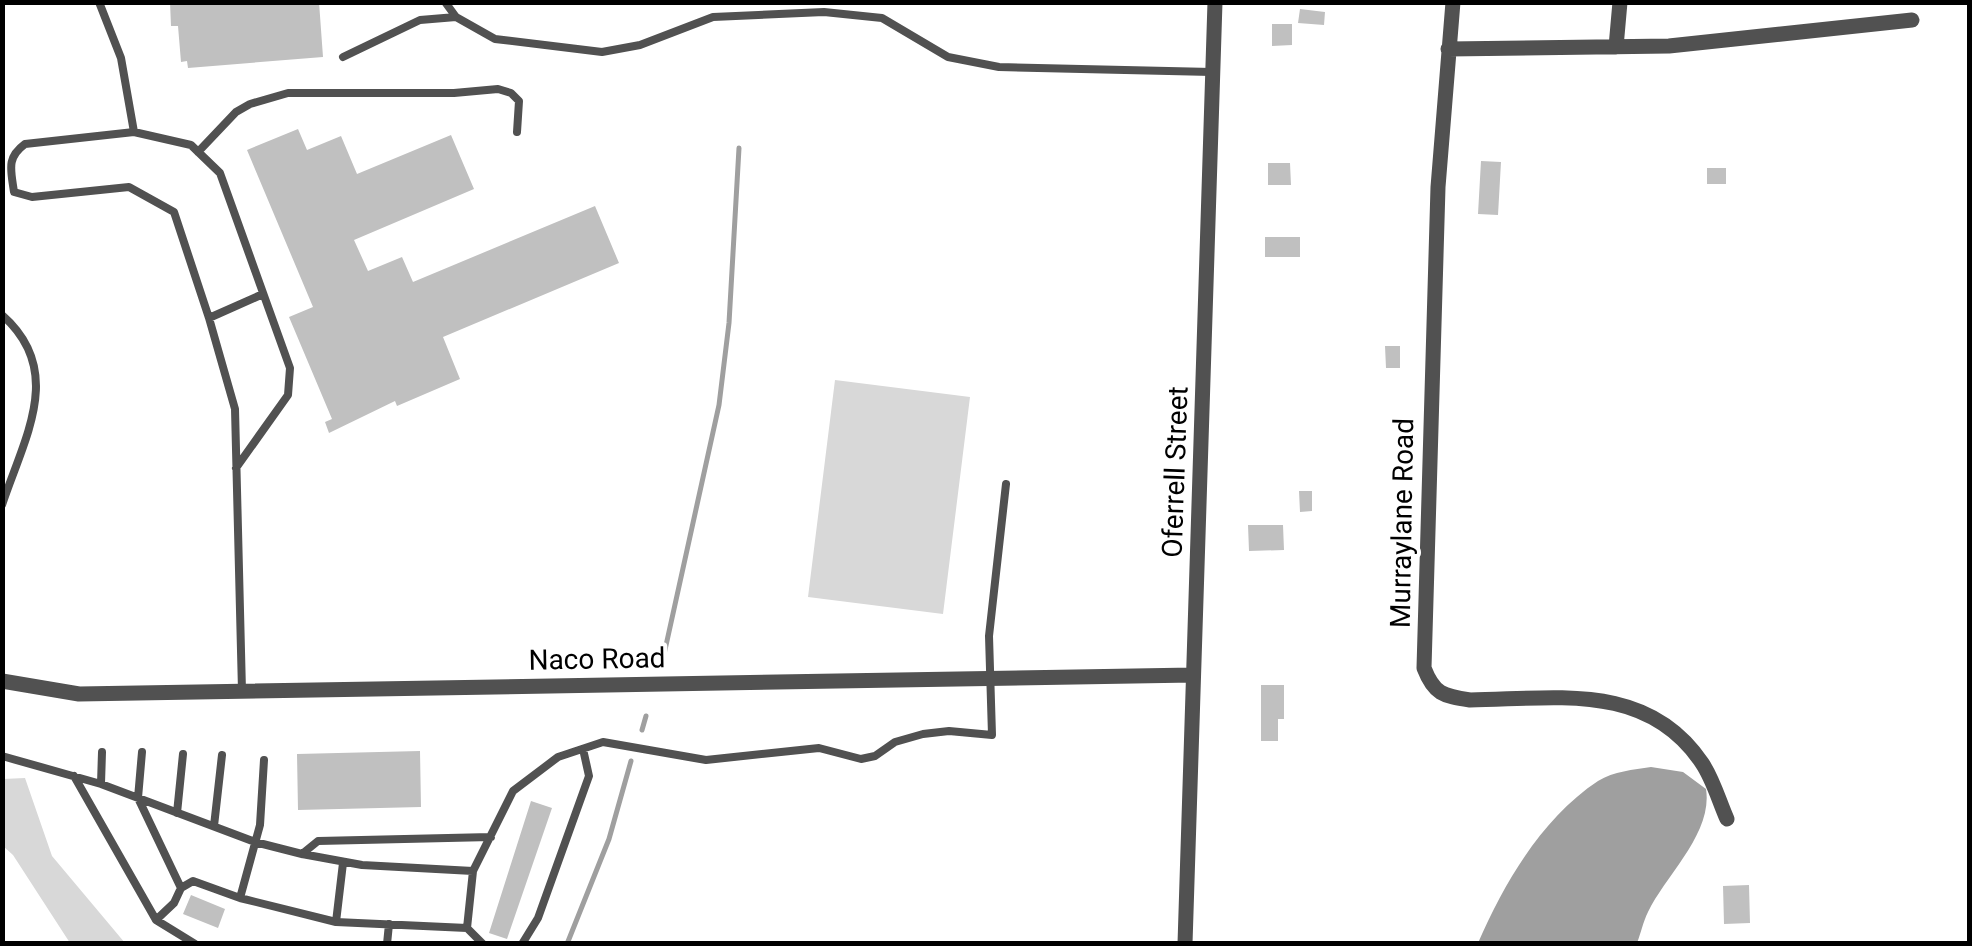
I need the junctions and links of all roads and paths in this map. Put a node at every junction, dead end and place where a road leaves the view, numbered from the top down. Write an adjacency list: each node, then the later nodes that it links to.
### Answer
1 (99, 2): 12 (lane)
2 (446, 2): 6 (lane)
3 (1215, 2): 11 (street, Oferrell Street)
4 (1452, 2): 9 (street, Murraylane Road)
5 (1620, 2): 8 (street)
6 (456, 17): 10 (lane); 11 (lane)
7 (1912, 20): 8 (street)
8 (1616, 47): 9 (street)
9 (1448, 50): 36 (street, Murraylane Road)
10 (342, 57)
11 (1212, 72): 21 (street, Oferrell Street)
12 (134, 132): 14 (lane); 17 (lane)
13 (517, 132): 14 (lane)
14 (198, 152): 15 (lane)
15 (263, 294): 17 (lane); 18 (lane)
16 (2, 314): 20 (lane)
17 (210, 318): 18 (lane)
18 (236, 468): 24 (lane)
19 (1006, 484): 22 (lane)
20 (2, 506)
21 (1193, 675): 22 (street, Naco Road); 53 (street, Oferrell Street)
22 (992, 679): 24 (street, Naco Road); 25 (lane)
23 (2, 681): 24 (street, Naco Road)
24 (242, 692)
25 (583, 748): 38 (lane); 52 (lane)
26 (102, 752): 33 (lane)
27 (142, 752): 34 (lane)
28 (183, 754): 35 (lane)
29 (222, 755): 37 (lane)
30 (2, 756): 32 (lane)
31 (264, 760): 39 (lane)
32 (74, 776): 33 (lane); 45 (lane)
33 (101, 784): 34 (lane)
34 (138, 798): 35 (lane); 43 (lane)
35 (177, 813): 37 (lane)
36 (1728, 819)
37 (214, 826): 39 (lane)
38 (491, 837): 40 (lane); 42 (lane)
39 (254, 842): 40 (lane); 44 (lane)
40 (302, 854): 41 (lane)
41 (344, 862): 42 (lane); 46 (lane)
42 (474, 871): 48 (lane)
43 (181, 888): 44 (lane); 45 (lane)
44 (240, 898): 46 (lane)
45 (156, 920): 49 (lane)
46 (336, 922): 47 (lane)
47 (389, 924): 48 (lane); 50 (lane)
48 (467, 928): 51 (lane)
49 (195, 944)
50 (387, 944)
51 (483, 944)
52 (522, 944)
53 (1184, 944)

